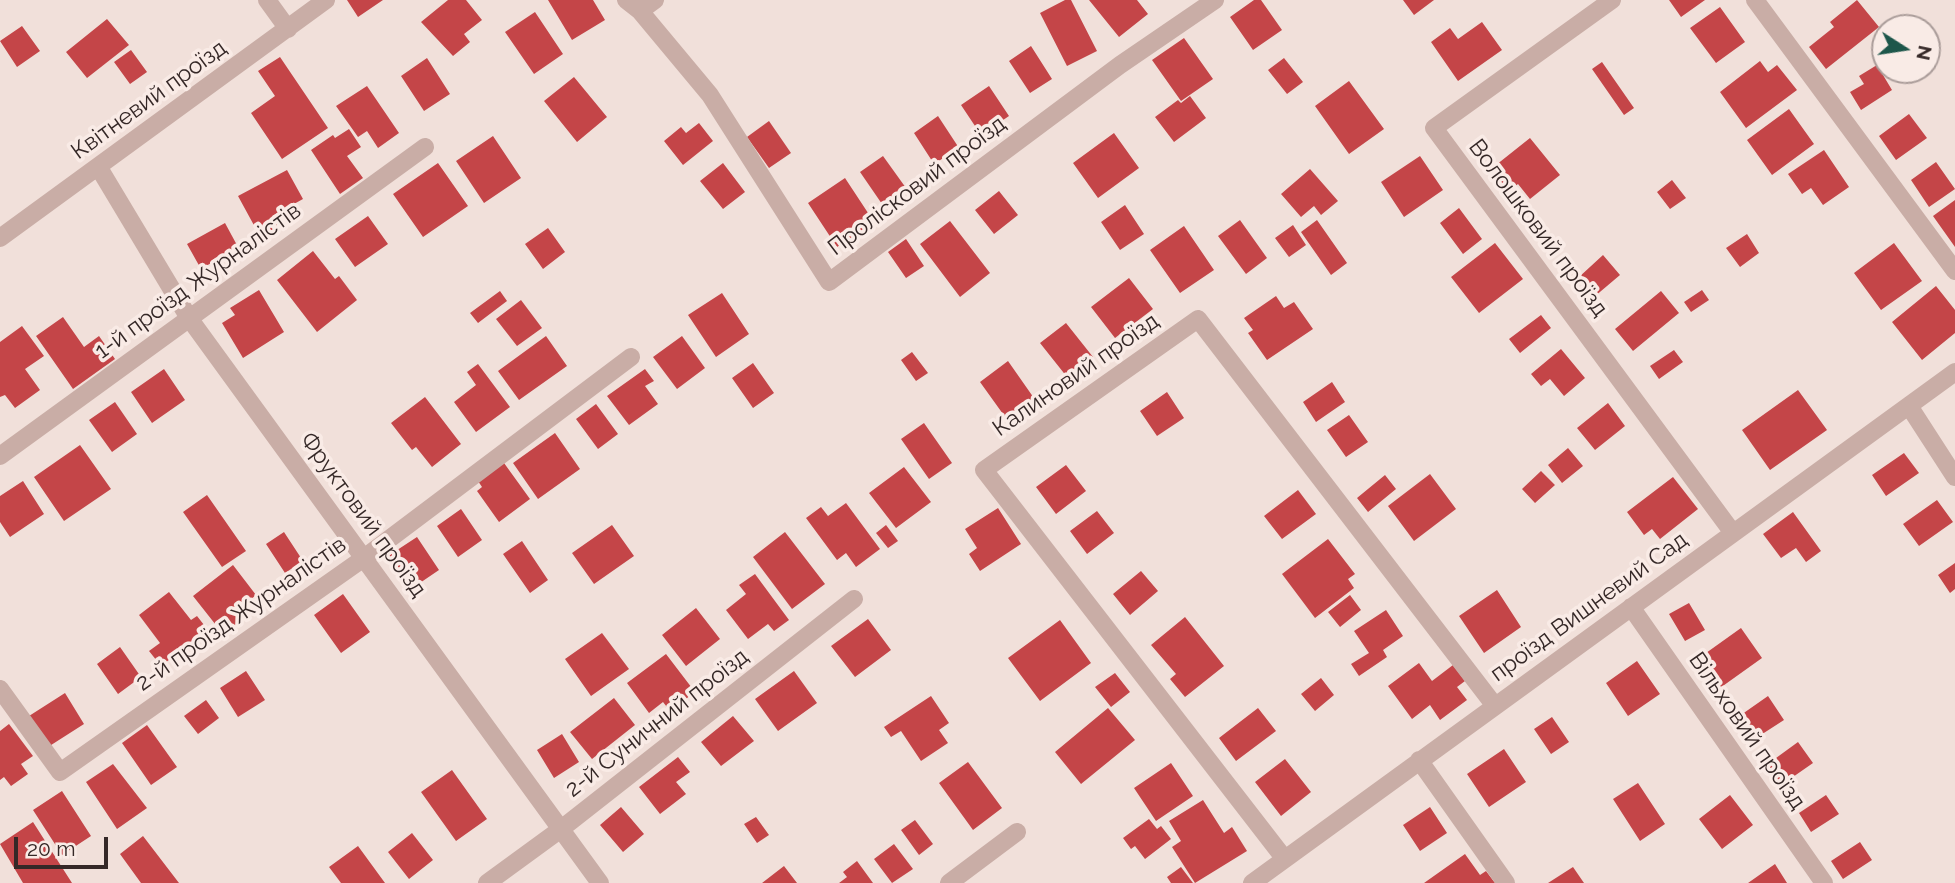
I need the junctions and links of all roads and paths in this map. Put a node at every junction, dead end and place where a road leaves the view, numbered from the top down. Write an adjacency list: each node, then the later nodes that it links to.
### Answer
1 (267, 0): 8 (street)
2 (326, 0): 8 (street, Квітневий проїзд)
3 (655, 0): 7 (street)
4 (1215, 0): 7 (street, Пролісковий проїзд)
5 (1612, 0): 19 (street, Волошковий проїзд)
6 (1755, 0): 12 (street)
7 (633, 5)
8 (288, 29): 10 (street, Квітневий проїзд)
9 (425, 147): 13 (street, 1-й проїзд Журналістів)
10 (99, 168): 11 (street, Квітневий проїзд); 13 (street, Фруктовий проїзд)
11 (0, 237)
12 (1955, 271)
13 (189, 318): 17 (street, 1-й проїзд Журналістів); 20 (street, Фруктовий проїзд)
14 (631, 357): 20 (street, 2-й проїзд Журналістів)
15 (1955, 372): 16 (street, проїзд Вишневий Сад)
16 (1909, 406): 18 (street); 19 (street, проїзд Вишневий Сад)
17 (0, 456)
18 (1955, 477)
19 (1733, 533): 22 (street, проїзд Вишневий Сад)
20 (364, 558): 23 (street, 2-й проїзд Журналістів); 26 (street, Фруктовий проїзд)
21 (854, 598): 26 (street, 2-й Суничний проїзд)
22 (1631, 607): 24 (street, проїзд Вишневий Сад); 34 (street, Вільховий проїзд)
23 (0, 689)
24 (1495, 706): 25 (street, проїзд Вишневий Сад); 28 (street, Калиновий проїзд)
25 (1419, 761): 28 (street, проїзд Вишневий Сад); 33 (street)
26 (561, 829): 29 (street, 2-й Суничний проїзд); 30 (street, Фруктовий проїзд)
27 (1017, 832): 31 (street)
28 (1284, 858): 32 (street, проїзд Вишневий Сад)
29 (487, 883)
30 (600, 883)
31 (949, 883)
32 (1252, 883)
33 (1506, 883)
34 (1824, 883)

